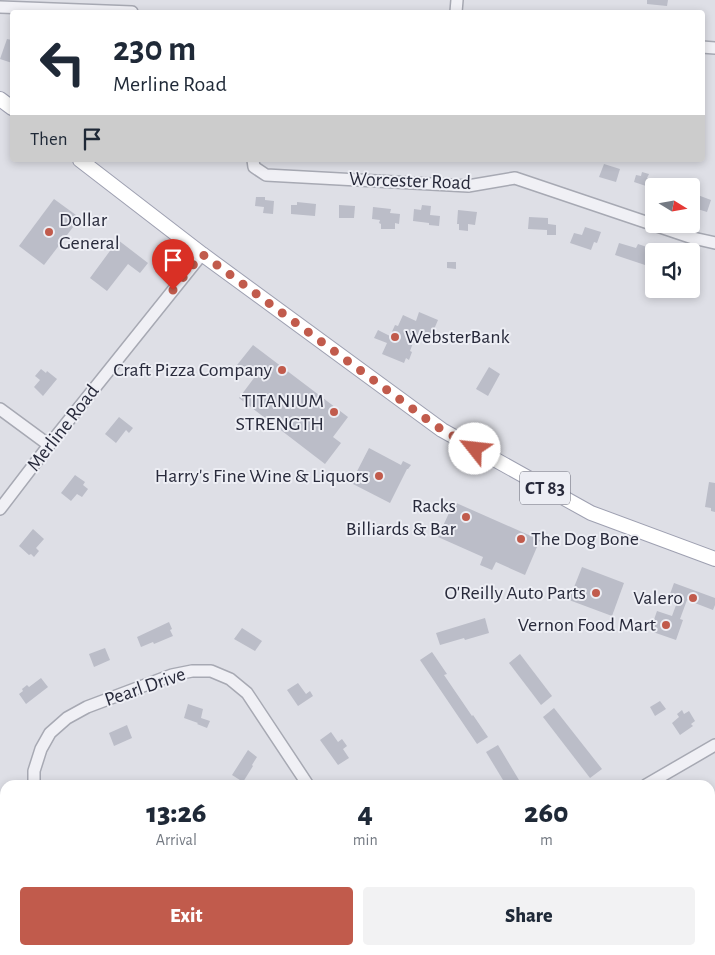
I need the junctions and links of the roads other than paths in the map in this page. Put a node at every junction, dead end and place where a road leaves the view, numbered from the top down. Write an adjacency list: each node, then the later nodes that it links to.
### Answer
1 (0, 7): 2 (street)
2 (79, 10)
3 (83, 162): 6 (main road, CT 83)
4 (253, 162): 5 (street, Worcester Road)
5 (715, 243)
6 (202, 254): 8 (street, Merline Road); 10 (main road, CT 83)
7 (0, 409): 8 (street)
8 (49, 445): 9 (street, Merline Road)
9 (0, 509)
10 (715, 559)
11 (715, 745): 14 (street)
12 (34, 780): 13 (street, Pearl Drive)
13 (305, 780)
14 (655, 780)

